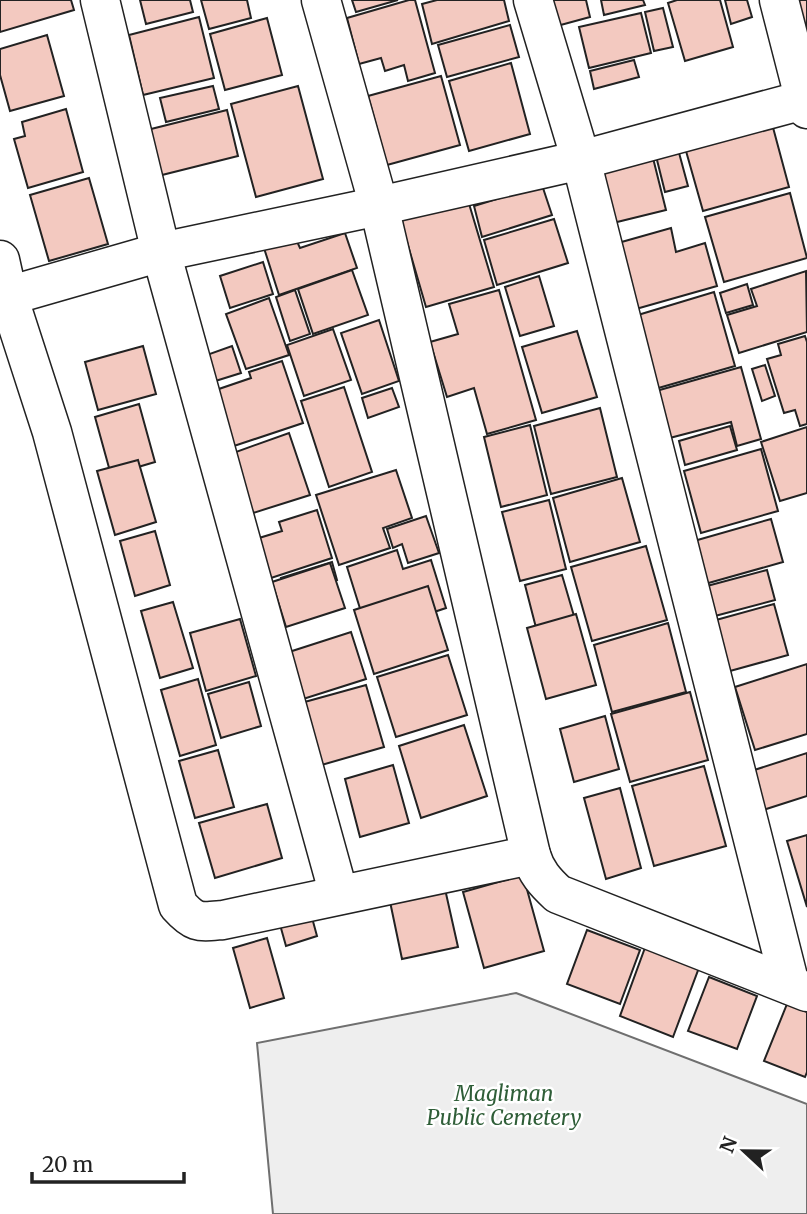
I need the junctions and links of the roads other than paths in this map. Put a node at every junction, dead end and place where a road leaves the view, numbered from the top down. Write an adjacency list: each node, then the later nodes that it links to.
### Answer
1 (100, 0): 8 (street)
2 (321, 0): 7 (street)
3 (533, 0): 6 (street)
4 (779, 0): 5 (street)
5 (806, 103): 6 (street)
6 (581, 160): 7 (street); 12 (street)
7 (379, 206): 8 (street); 10 (street)
8 (161, 252): 9 (street); 11 (street)
9 (4, 278): 11 (street)
10 (530, 855): 11 (street); 12 (street)
11 (340, 895)
12 (798, 989)

